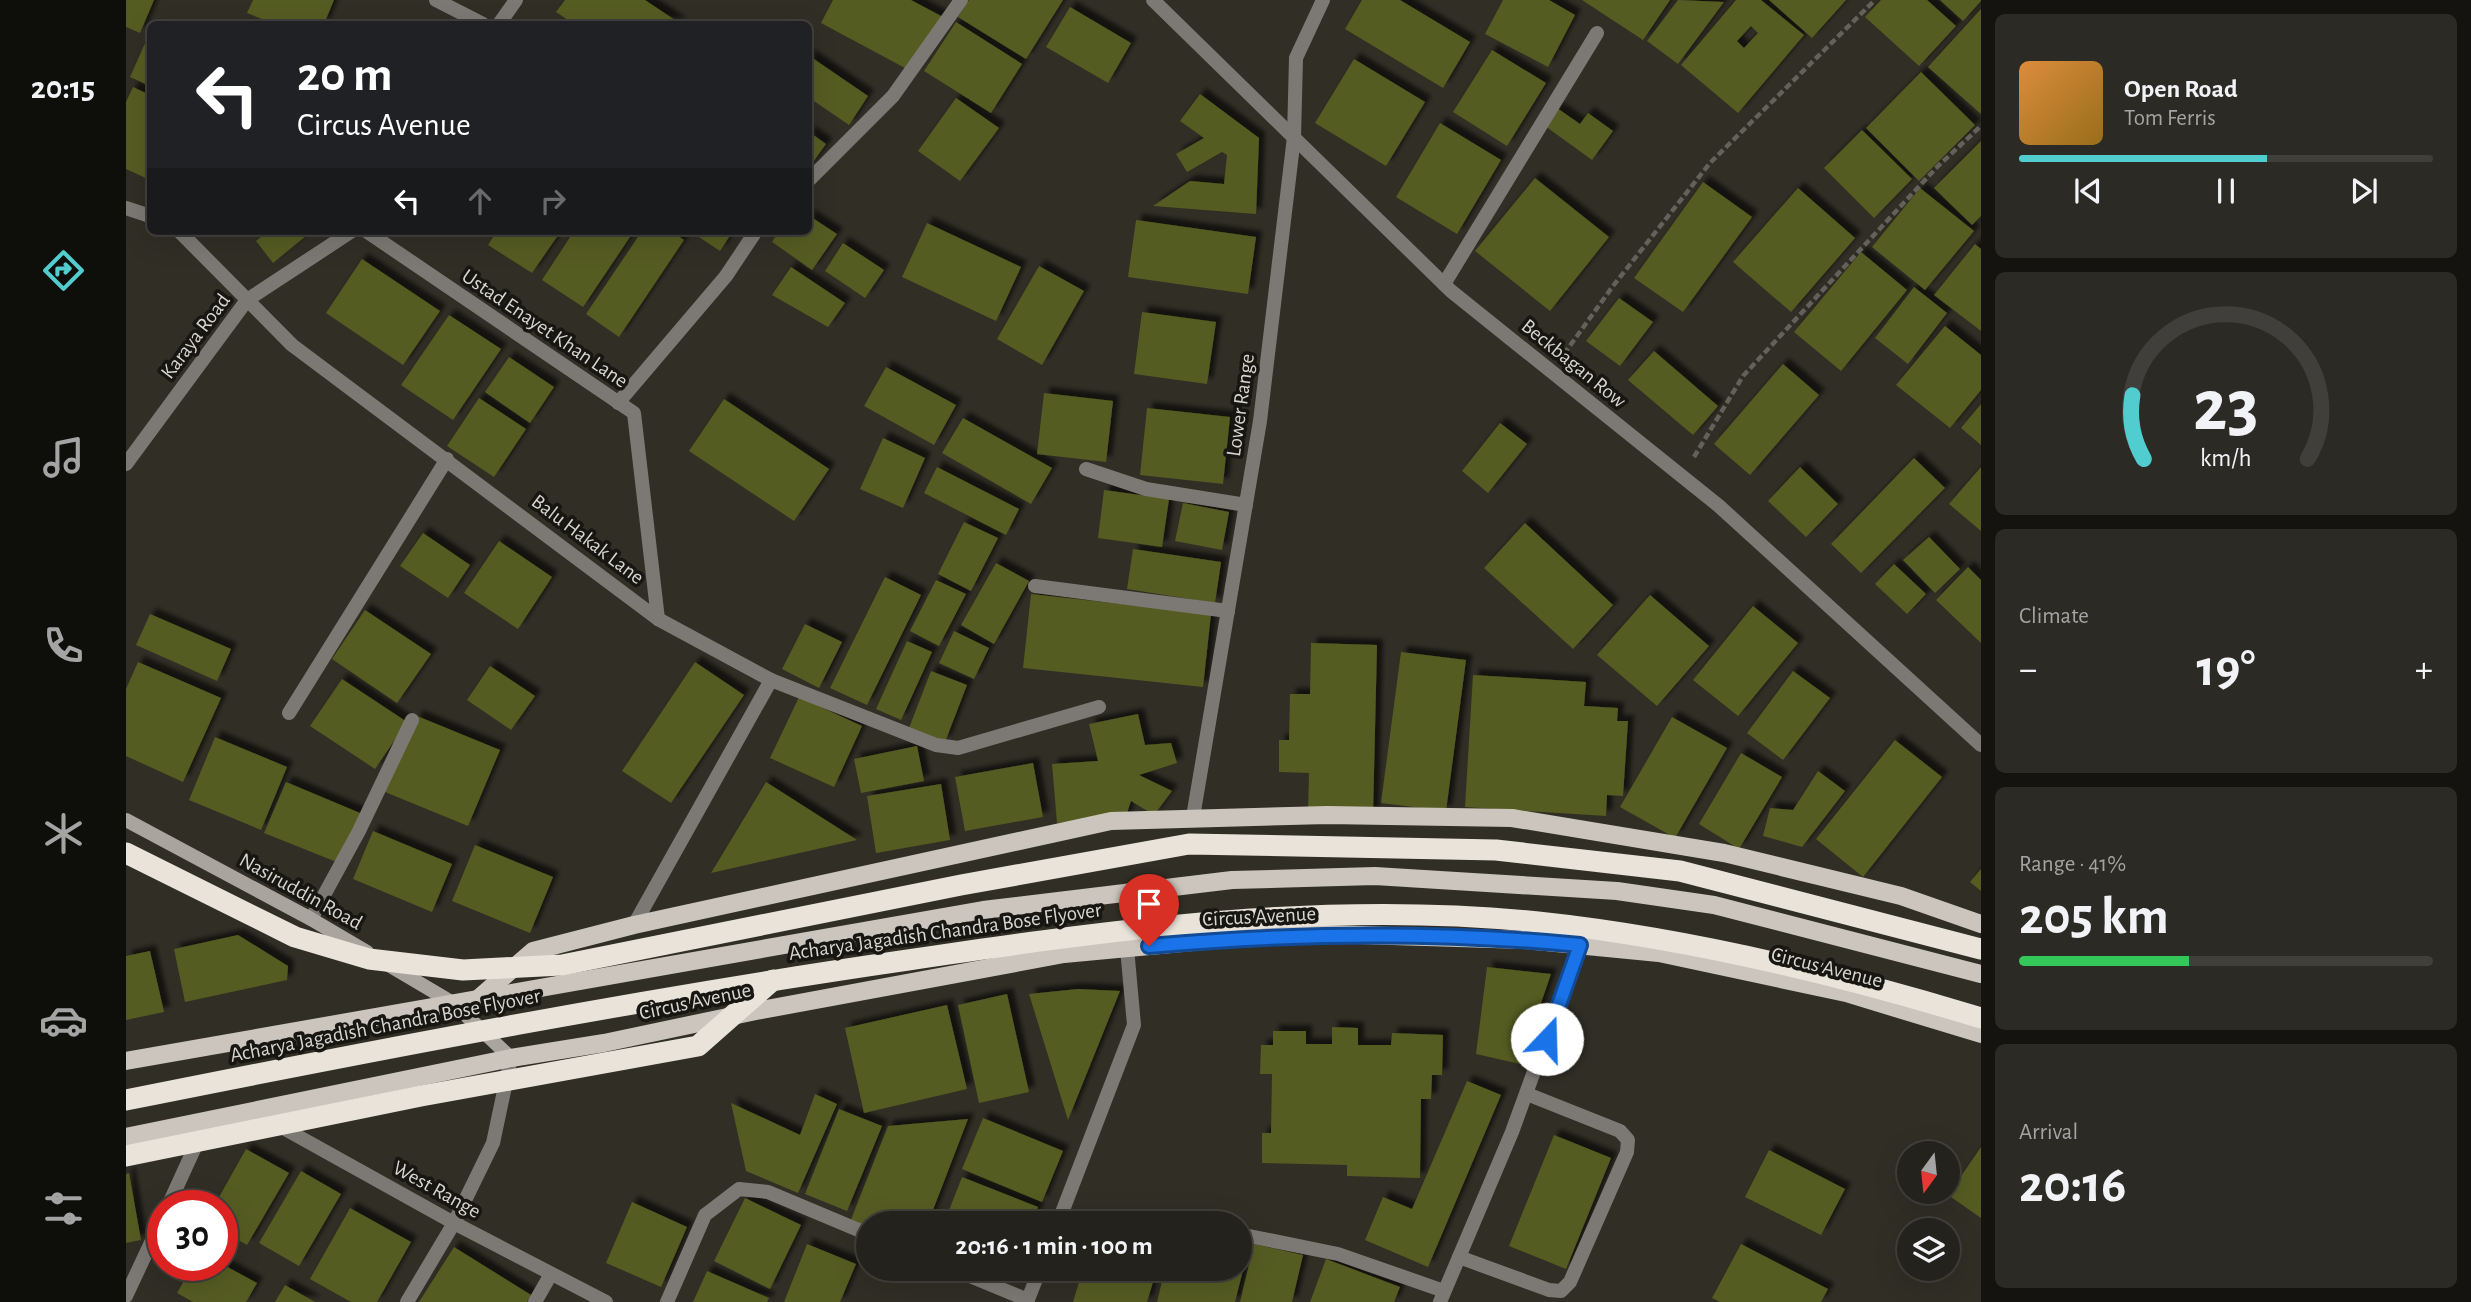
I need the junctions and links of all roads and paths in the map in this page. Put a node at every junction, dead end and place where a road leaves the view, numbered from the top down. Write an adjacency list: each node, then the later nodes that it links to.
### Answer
1 (436, 0): 7 (street)
2 (516, 0): 8 (street)
3 (961, 0): 12 (street)
4 (1153, 0): 11 (street, Beckbagan Row)
5 (1323, 0): 11 (street, Lower Range)
6 (1875, 0): 21 (path)
7 (477, 21)
8 (501, 21)
9 (1597, 33): 19 (street)
10 (1981, 126): 26 (path)
11 (1294, 136): 19 (street, Beckbagan Row); 27 (street, Lower Range)
12 (812, 177)
13 (126, 208): 14 (street)
14 (147, 215)
15 (183, 235): 20 (street, Balu Hakak Lane)
16 (346, 235): 20 (street, Karaya Road)
17 (372, 235): 22 (street, Ustad Enayet Khan Lane)
18 (752, 235): 22 (street)
19 (1444, 284): 21 (street, Beckbagan Row)
20 (247, 300): 23 (street, Balu Hakak Lane); 24 (street, Karaya Road)
21 (1552, 372): 26 (street, Beckbagan Row)
22 (618, 403): 30 (street, Ustad Enayet Khan Lane)
23 (447, 459): 30 (street, Balu Hakak Lane); 33 (street)
24 (126, 464)
25 (1086, 469): 27 (street)
26 (1682, 476): 35 (street, Beckbagan Row)
27 (1246, 505): 29 (street, Lower Range)
28 (1035, 586): 29 (street)
29 (1228, 611): 36 (street, Lower Range)
30 (658, 619): 31 (street, Balu Hakak Lane)
31 (771, 680): 32 (street, Balu Hakak Lane); 41 (street)
32 (1099, 707)
33 (289, 713)
34 (412, 720): 39 (street)
35 (1981, 745)
36 (1193, 817): 40 (main road); 41 (main road)
37 (126, 820): 39 (main road, Nasiruddin Road)
38 (126, 853): 44 (highway)
39 (311, 919): 48 (main road, Nasiruddin Road)
40 (1981, 924)
41 (634, 925): 47 (main road)
42 (1580, 945): 43 (main road, Circus Avenue); 50 (main road, Circus Avenue); 53 (street)
43 (1127, 948): 51 (main road, Circus Avenue); 60 (street)
44 (1981, 949)
45 (1981, 974): 47 (main road, Acharya Jagadish Chandra Bose Flyover)
46 (774, 980): 49 (highway, Acharya Jagadish Chandra Bose Flyover); 54 (highway, Acharya Jagadish Chandra Bose Flyover); 58 (highway)
47 (478, 999): 48 (main road, Acharya Jagadish Chandra Bose Flyover)
48 (453, 1003): 51 (main road, Nasiruddin Road); 52 (main road)
49 (1981, 1018)
50 (1981, 1034)
51 (511, 1058): 55 (main road, Circus Avenue); 61 (street)
52 (126, 1061)
53 (1527, 1094): 65 (street); 65 (street)
54 (126, 1100)
55 (250, 1110): 56 (main road, Circus Avenue); 61 (street, West Range)
56 (208, 1119): 57 (main road, Circus Avenue); 59 (street)
57 (126, 1137)
58 (126, 1156)
59 (175, 1190)
60 (1063, 1211)
61 (454, 1223): 66 (street, West Range); 72 (street)
62 (856, 1229): 75 (street)
63 (1252, 1237): 70 (street)
64 (147, 1251): 69 (street)
65 (1460, 1257): 70 (street)
66 (551, 1274): 73 (street); 74 (street, West Range)
67 (981, 1281): 71 (street)
68 (1036, 1281): 71 (street)
69 (126, 1296)
70 (1442, 1296)
71 (1028, 1301)
72 (407, 1302)
73 (535, 1302)
74 (606, 1302)
75 (667, 1302)

